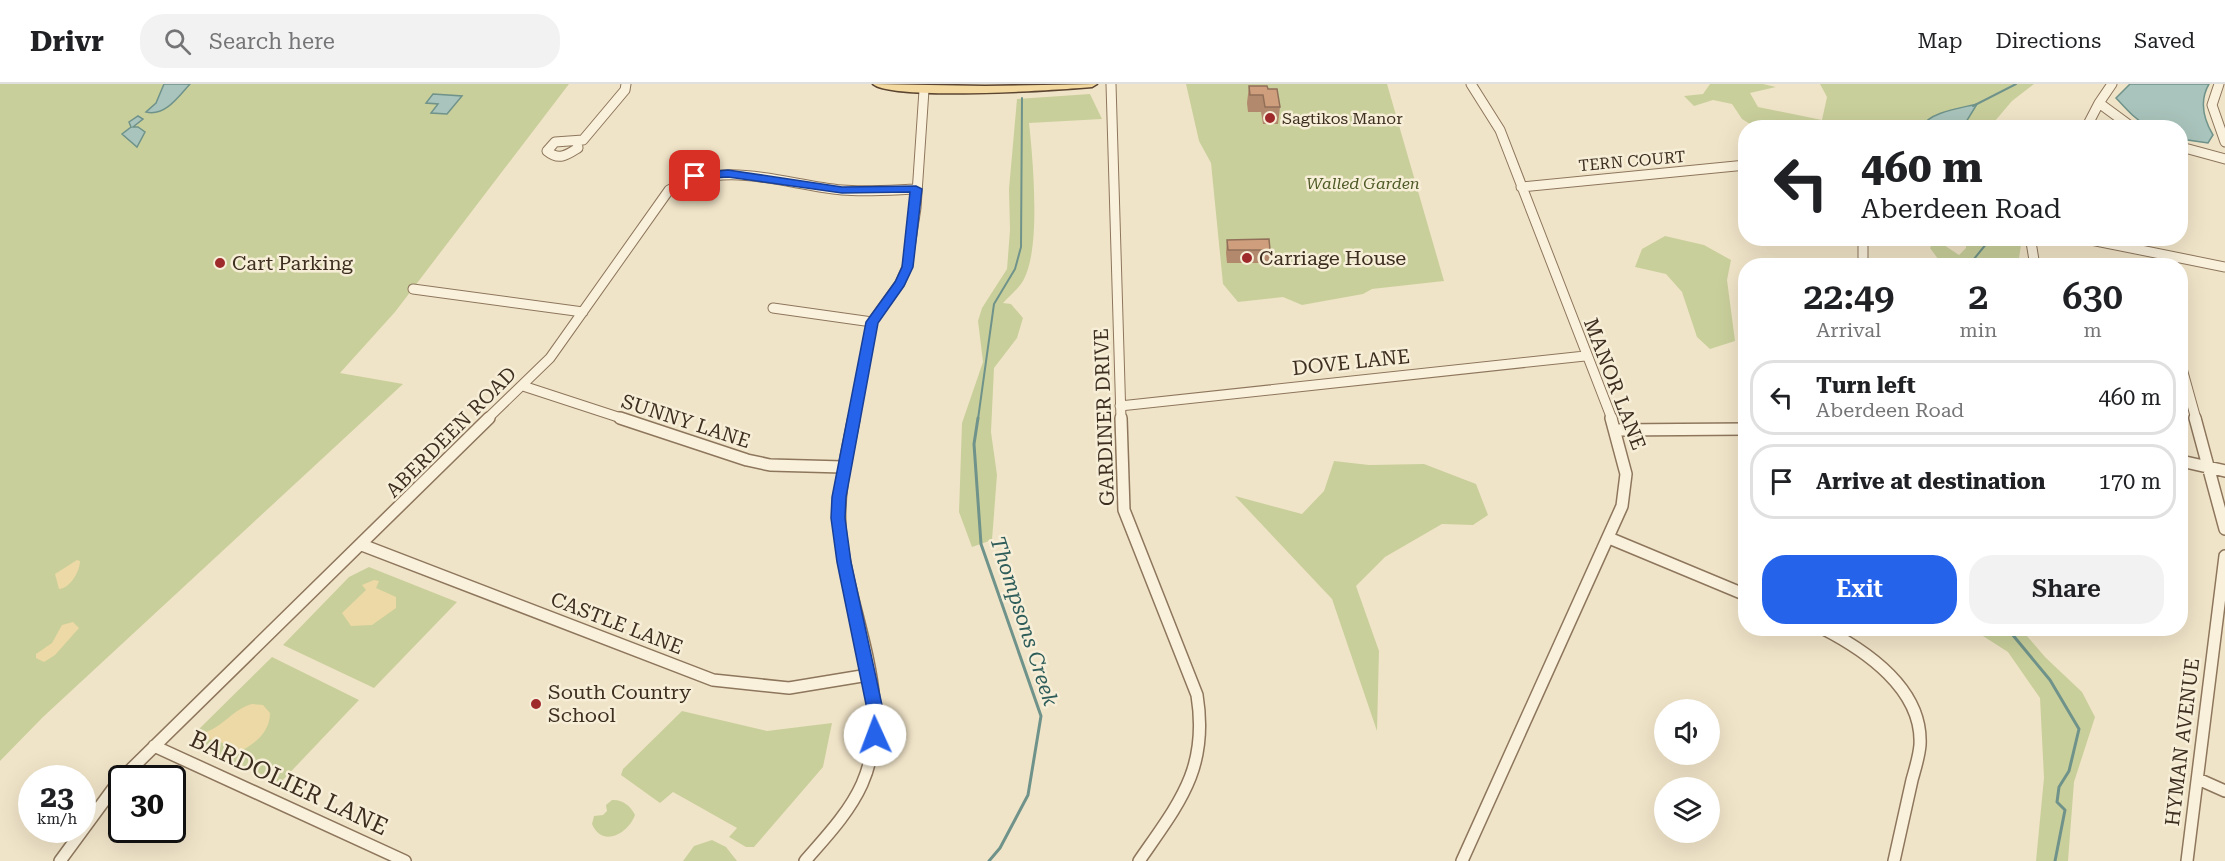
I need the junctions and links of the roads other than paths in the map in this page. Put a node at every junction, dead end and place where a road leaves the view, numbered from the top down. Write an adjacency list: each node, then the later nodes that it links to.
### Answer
1 (626, 84): 14 (street)
2 (878, 84): 8 (main road)
3 (1092, 84): 8 (main road)
4 (1111, 84): 34 (street, GARDINER DRIVE)
5 (1471, 84): 19 (street, MANOR LANE)
6 (2112, 84): 9 (street)
7 (2219, 84): 10 (street)
8 (924, 90): 20 (street)
9 (2099, 104): 12 (street); 13 (street)
10 (2214, 113): 11 (street); 15 (street)
11 (2225, 115)
12 (2090, 120)
13 (2122, 120)
14 (577, 142)
15 (2225, 142)
16 (2188, 149): 17 (street)
17 (2225, 159)
18 (1738, 166): 19 (street, TERN COURT)
19 (1521, 187): 31 (street, MANOR LANE)
20 (916, 189): 29 (street, ABERDEEN ROAD); 30 (street)
21 (2127, 246): 22 (street)
22 (2150, 252): 23 (street); 24 (street)
23 (2151, 258)
24 (2180, 258)
25 (2188, 260): 26 (street)
26 (2225, 267)
27 (413, 289): 29 (street)
28 (773, 309): 30 (street)
29 (583, 312): 32 (street, ABERDEEN ROAD)
30 (872, 322): 38 (street)
31 (1585, 356): 34 (street, DOVE LANE); 36 (street, MANOR LANE)
32 (523, 386): 38 (street, SUNNY LANE); 43 (street, ABERDEEN ROAD)
33 (2188, 390): 39 (street)
34 (1120, 406): 54 (street, GARDINER DRIVE)
35 (1738, 429): 36 (street)
36 (1616, 430): 42 (street, MANOR LANE)
37 (2188, 462): 39 (street)
38 (843, 467): 47 (street)
39 (2210, 467): 40 (street); 41 (street)
40 (2225, 471)
41 (2225, 529)
42 (1610, 538): 45 (street); 55 (street, MANOR LANE)
43 (362, 545): 47 (street, CASTLE LANE); 48 (street, ABERDEEN ROAD)
44 (2225, 556): 49 (street, HYMAN AVENUE)
45 (1738, 592)
46 (1839, 636): 56 (street)
47 (868, 675): 53 (street)
48 (154, 746): 51 (street, ABERDEEN ROAD); 52 (street, BARDOLIER LANE)
49 (2198, 779): 50 (street); 57 (street, HYMAN AVENUE)
50 (2225, 791)
51 (60, 861)
52 (405, 861)
53 (805, 861)
54 (1139, 861)
55 (1462, 861)
56 (1894, 861)
57 (2187, 861)

